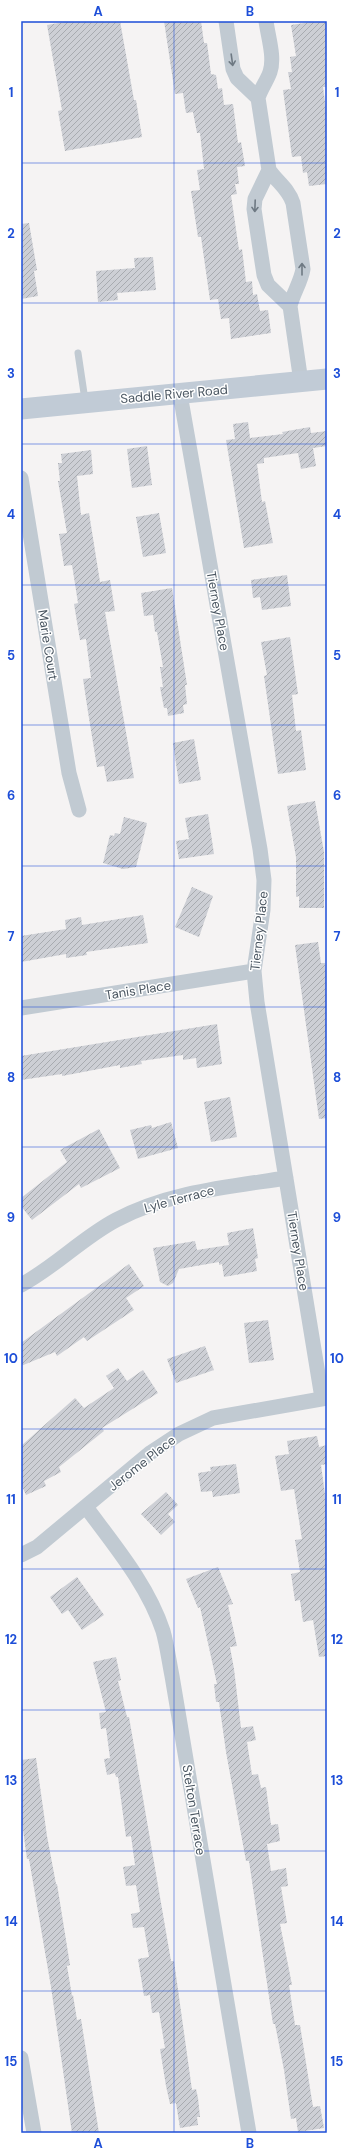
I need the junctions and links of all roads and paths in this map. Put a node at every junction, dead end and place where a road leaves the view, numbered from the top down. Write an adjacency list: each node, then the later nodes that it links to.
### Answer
1 (226, 21): 3 (street, one-way to 3)
2 (266, 21): 3 (street)
3 (258, 98): 4 (street)
4 (269, 170): 5 (street, one-way to 4); 5 (street, one-way to 5)
5 (290, 306): 8 (street)
6 (78, 353): 10 (lane)
7 (327, 379): 8 (main road, Saddle River Road)
8 (301, 382): 9 (main road, Saddle River Road)
9 (180, 394): 10 (main road, Saddle River Road); 14 (street, Tierney Place)
10 (85, 402): 11 (main road, Saddle River Road)
11 (21, 409)
12 (21, 478): 13 (street, Marie Court)
13 (79, 810)
14 (254, 971): 15 (street, Tanis Place); 16 (street, Tierney Place)
15 (21, 1008)
16 (286, 1178): 17 (street, Lyle Terrace); 18 (street, Tierney Place)
17 (21, 1285)
18 (325, 1398): 19 (street, Jerome Place)
19 (86, 1507): 20 (street, Jerome Place); 23 (street, Stelton Terrace)
20 (21, 1555)
21 (21, 2058): 22 (street)
22 (34, 2133)
23 (248, 2133)

